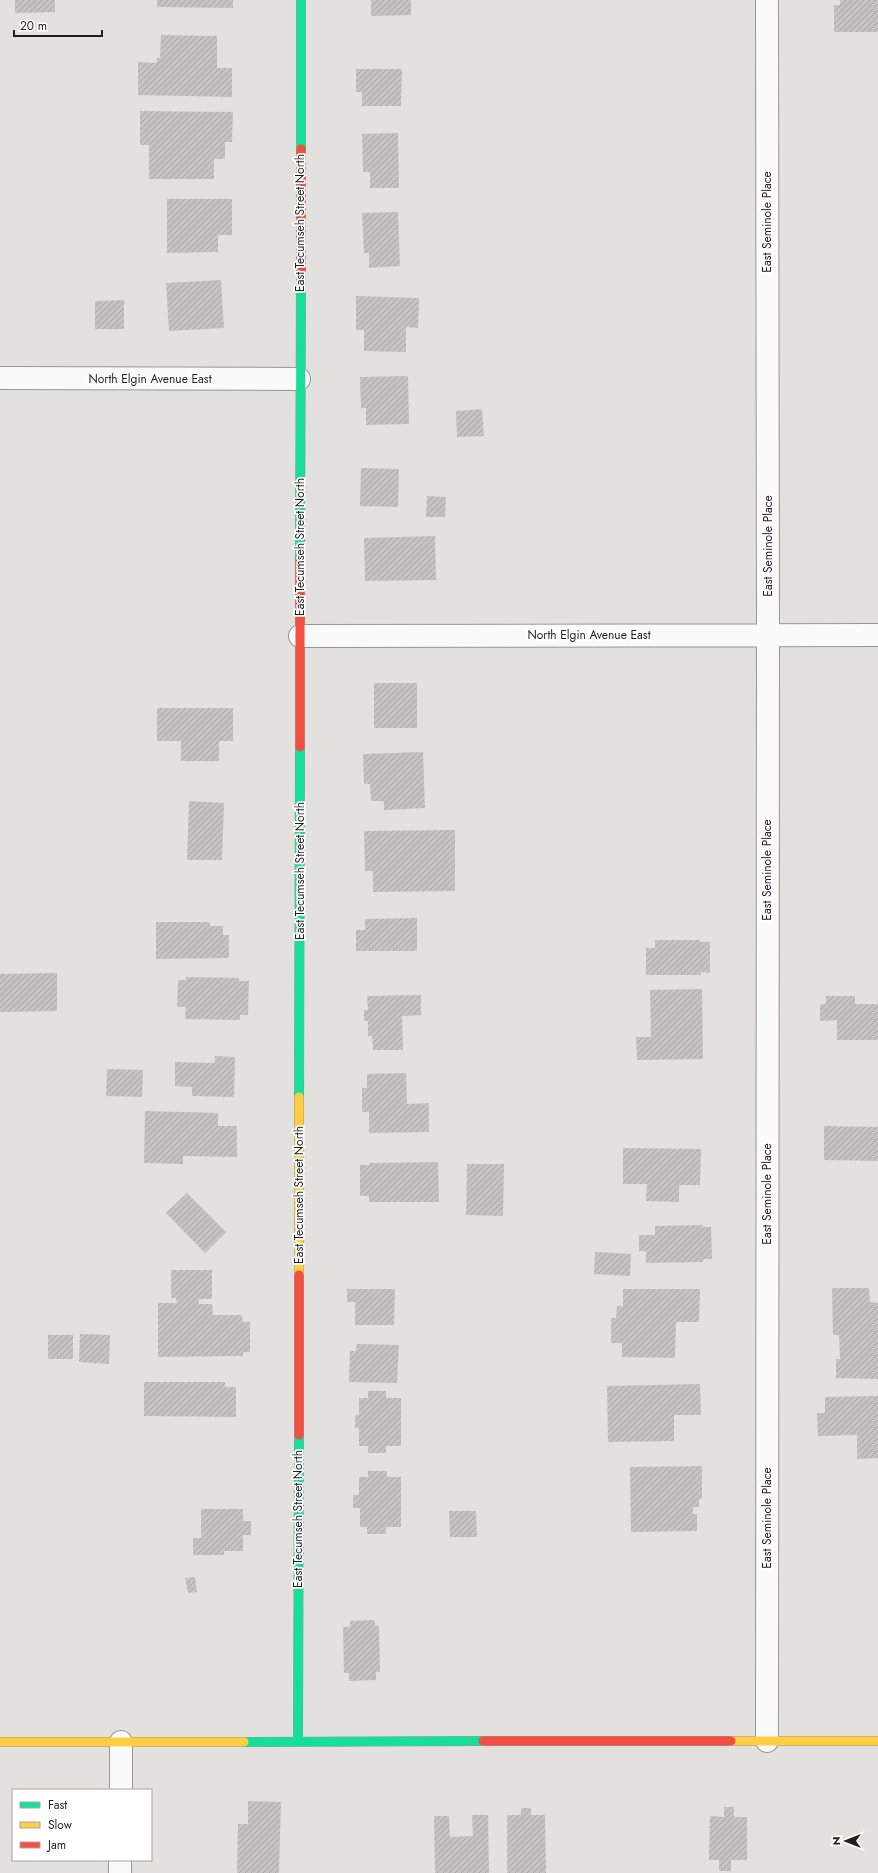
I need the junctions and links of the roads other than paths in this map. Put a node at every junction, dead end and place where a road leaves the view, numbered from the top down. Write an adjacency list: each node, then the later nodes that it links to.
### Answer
1 (301, 0): 4 (street, East Tecumseh Street North)
2 (767, 0): 5 (street, East Seminole Place)
3 (0, 378): 4 (street, North Elgin Avenue East)
4 (299, 380): 7 (street, East Tecumseh Street North)
5 (768, 635): 6 (street, North Elgin Avenue East); 7 (street, North Elgin Avenue East); 8 (street, East Seminole Place)
6 (878, 635)
7 (300, 636): 12 (street, East Tecumseh Street North)
8 (767, 1741): 9 (street); 12 (street)
9 (878, 1741)
10 (0, 1742): 11 (street)
11 (121, 1742): 12 (street); 13 (street)
12 (298, 1742)
13 (121, 1789)
14 (120, 1861): 15 (street)
15 (120, 1873)

